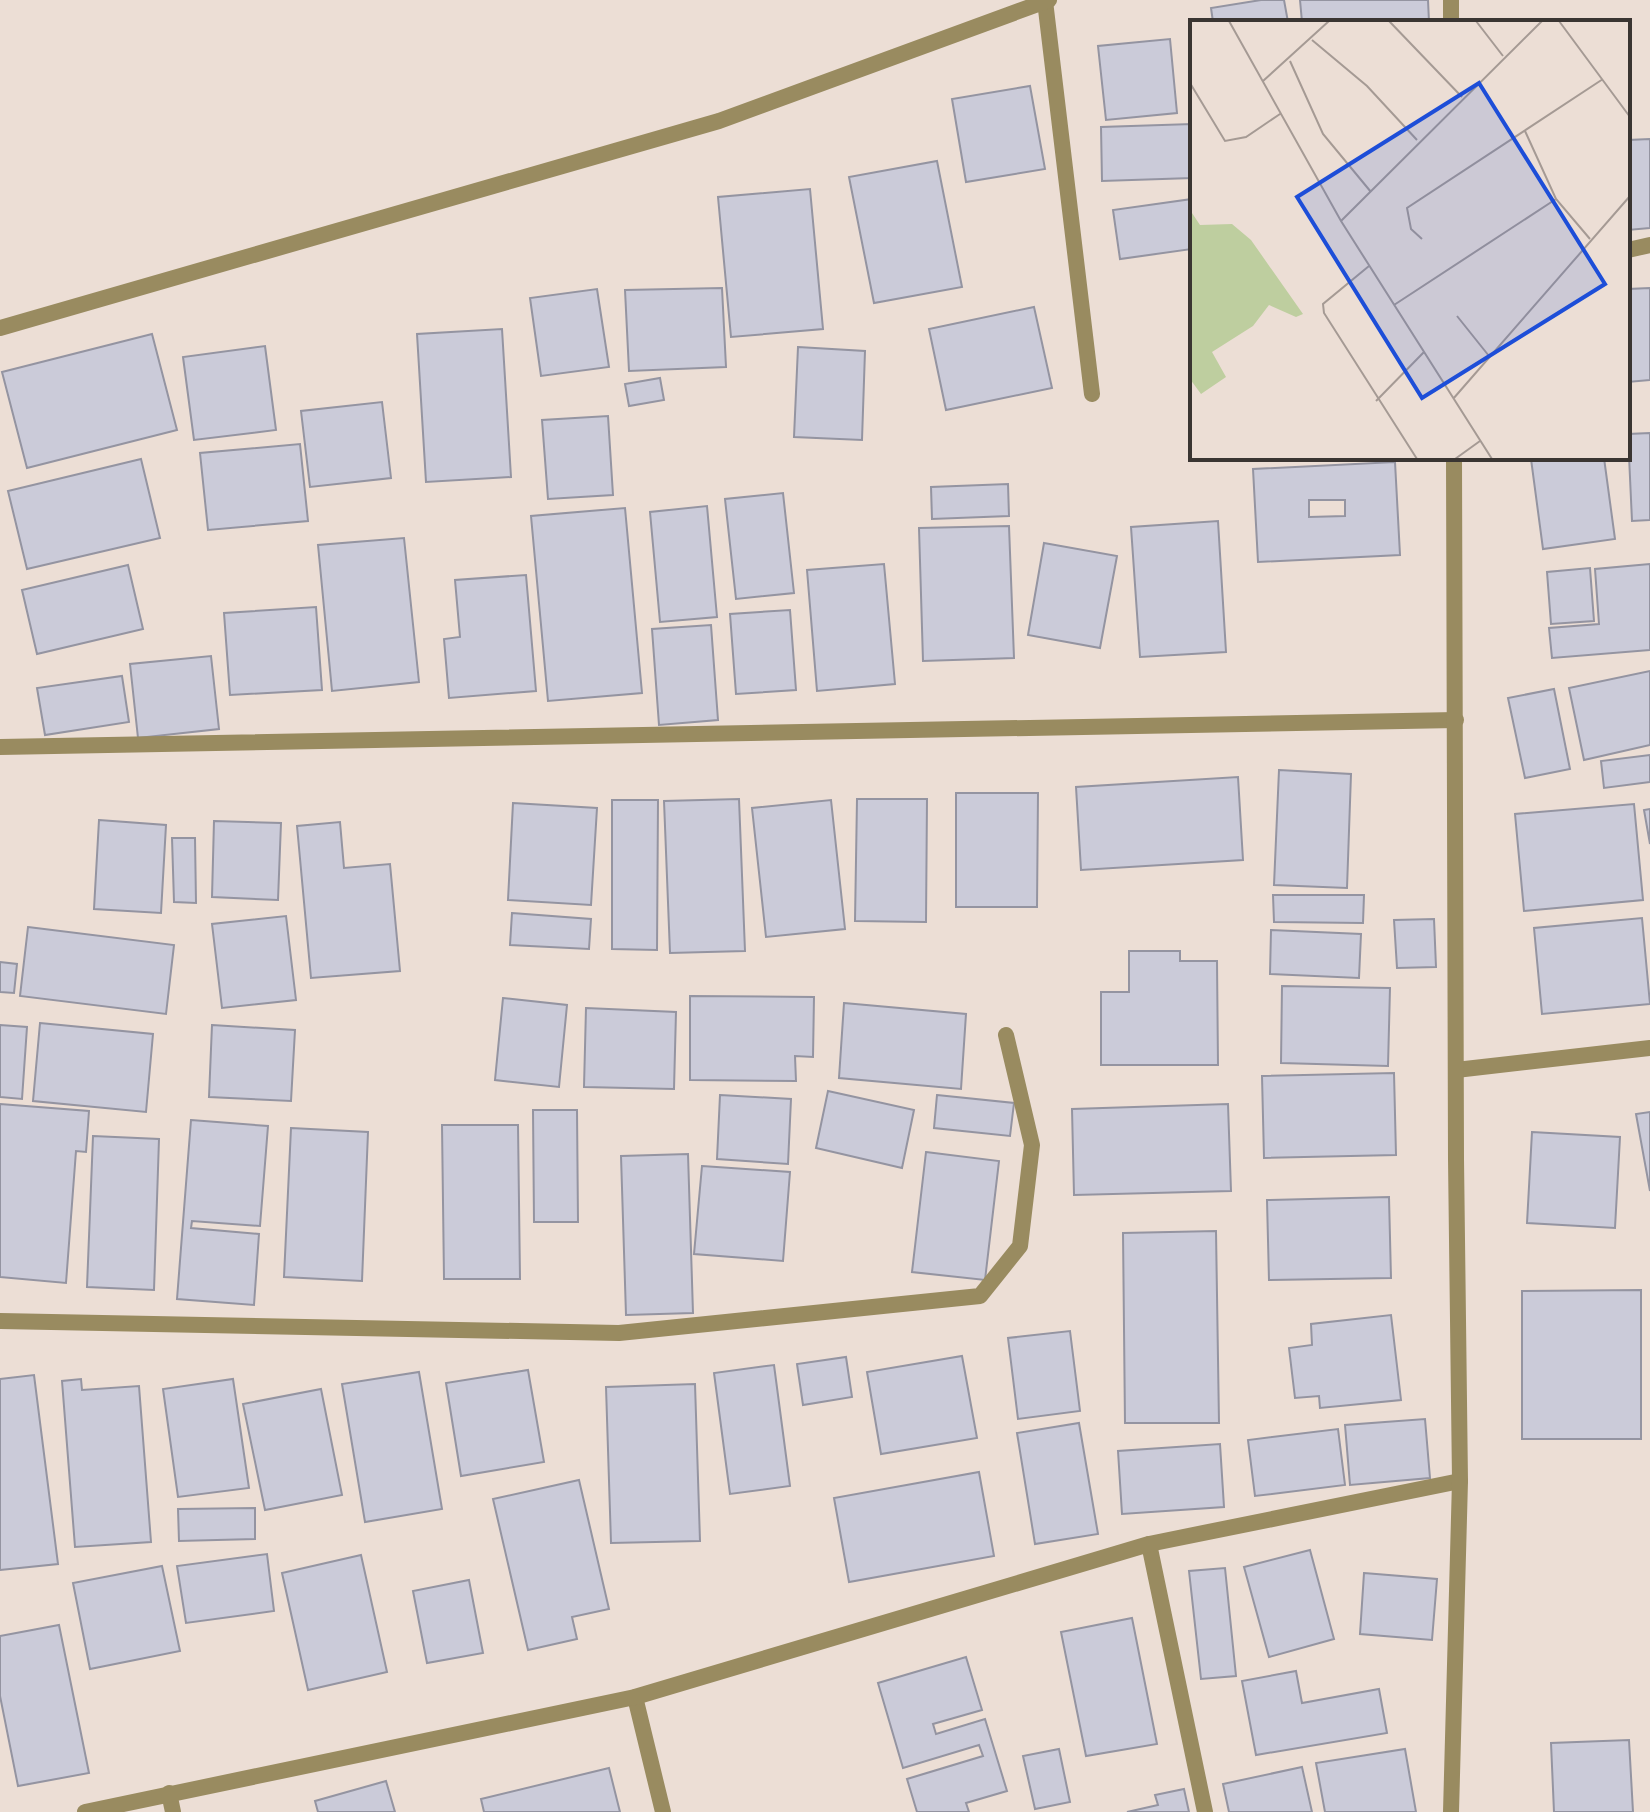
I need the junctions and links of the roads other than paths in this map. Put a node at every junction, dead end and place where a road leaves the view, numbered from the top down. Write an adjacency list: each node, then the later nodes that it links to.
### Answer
1 (1047, 1): 4 (street); 5 (street)
2 (1650, 245): 3 (street)
3 (1630, 250)
4 (0, 328)
5 (1092, 394)
6 (1454, 460): 7 (street)
7 (1456, 720): 8 (street); 11 (street)
8 (0, 747)
9 (1006, 1035): 12 (street)
10 (1650, 1048): 11 (street)
11 (1456, 1070): 13 (street)
12 (0, 1321)
13 (1460, 1481): 14 (street); 21 (street)
14 (1149, 1544): 15 (street); 20 (street)
15 (635, 1697): 16 (street); 19 (street)
16 (169, 1793): 17 (street); 18 (street)
17 (85, 1812)
18 (173, 1812)
19 (663, 1812)
20 (1205, 1812)
21 (1451, 1812)

